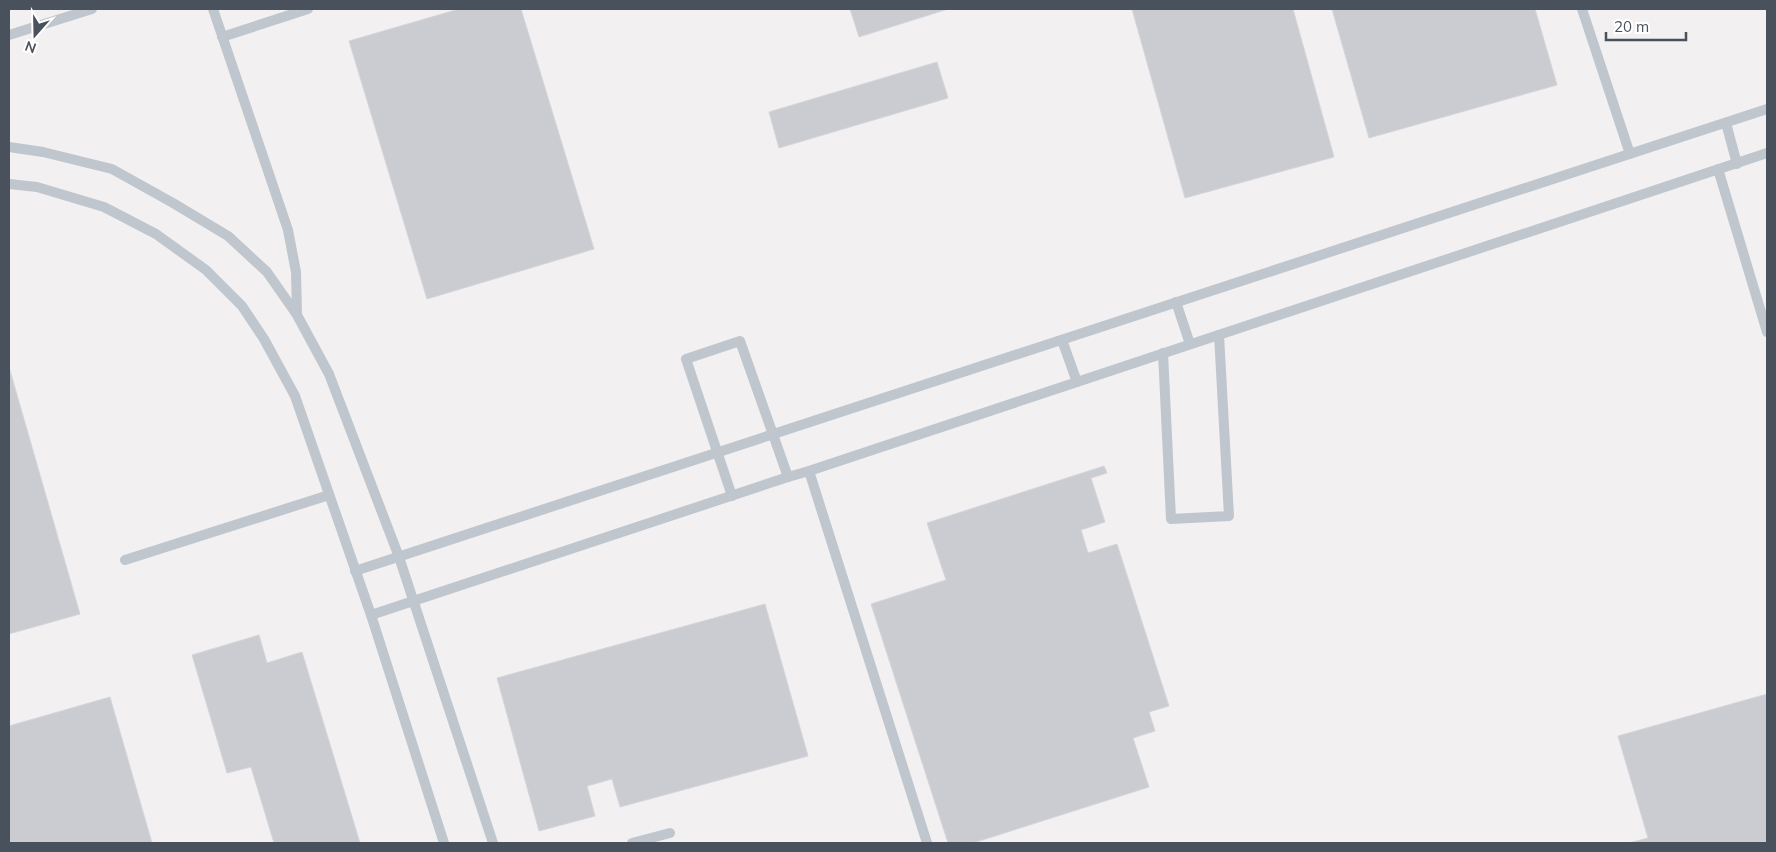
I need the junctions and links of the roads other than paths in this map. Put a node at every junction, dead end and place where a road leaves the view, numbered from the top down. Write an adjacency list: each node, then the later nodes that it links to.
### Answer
1 (92, 9): 5 (lane)
2 (213, 9): 6 (lane)
3 (308, 9): 6 (lane)
4 (1582, 9): 11 (lane)
5 (9, 35)
6 (222, 37): 16 (lane)
7 (1767, 109): 8 (lane)
8 (1726, 123): 11 (lane); 12 (lane)
9 (9, 148): 16 (lane)
10 (1767, 153): 12 (lane)
11 (1630, 154): 15 (lane)
12 (1736, 164): 13 (lane)
13 (1718, 169): 17 (lane); 18 (lane)
14 (9, 184): 27 (lane)
15 (1176, 302): 19 (lane); 20 (lane)
16 (297, 315): 29 (lane)
17 (1767, 332)
18 (1219, 335): 20 (lane); 21 (lane)
19 (1062, 340): 22 (lane); 23 (lane)
20 (1190, 344): 21 (lane)
21 (1163, 353): 22 (lane)
22 (1077, 382): 25 (lane)
23 (773, 434): 24 (lane); 24 (lane); 26 (lane)
24 (718, 452): 28 (lane); 29 (lane)
25 (809, 472): 26 (lane); 38 (lane)
26 (788, 477): 28 (lane)
27 (329, 495): 30 (lane); 31 (lane)
28 (732, 496): 32 (lane)
29 (399, 557): 31 (lane); 32 (lane)
30 (125, 560)
31 (355, 571): 33 (lane)
32 (414, 600): 33 (lane); 36 (lane)
33 (370, 615): 35 (lane)
34 (670, 833): 37 (lane)
35 (444, 843)
36 (493, 843)
37 (632, 843)
38 (927, 843)

